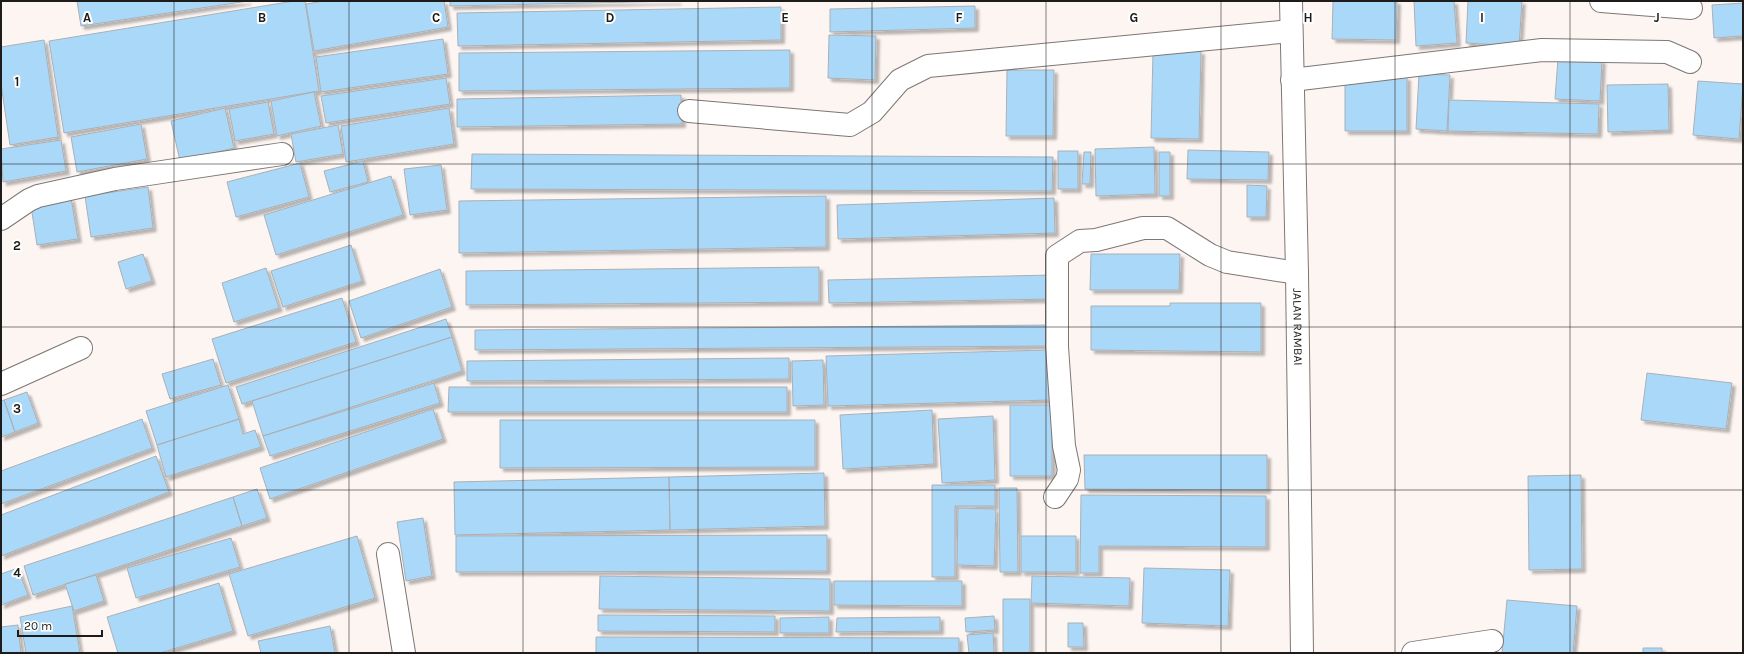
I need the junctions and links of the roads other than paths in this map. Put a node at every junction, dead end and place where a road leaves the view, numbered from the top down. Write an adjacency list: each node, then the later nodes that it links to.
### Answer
1 (1291, 1): 4 (street, JALAN RAMBAI)
2 (1601, 1): 3 (street)
3 (1691, 8)
4 (1291, 31): 6 (street, JALAN RAMBAI); 7 (street)
5 (1690, 62): 6 (street)
6 (1292, 80): 10 (street, JALAN RAMBAI)
7 (689, 111)
8 (282, 154): 9 (street)
9 (1, 219)
10 (1297, 274): 13 (street); 17 (street, JALAN RAMBAI)
11 (81, 348): 12 (street)
12 (1, 384)
13 (1054, 498)
14 (388, 554): 16 (street)
15 (1492, 641): 18 (street)
16 (404, 653)
17 (1302, 653)
18 (1413, 653)

